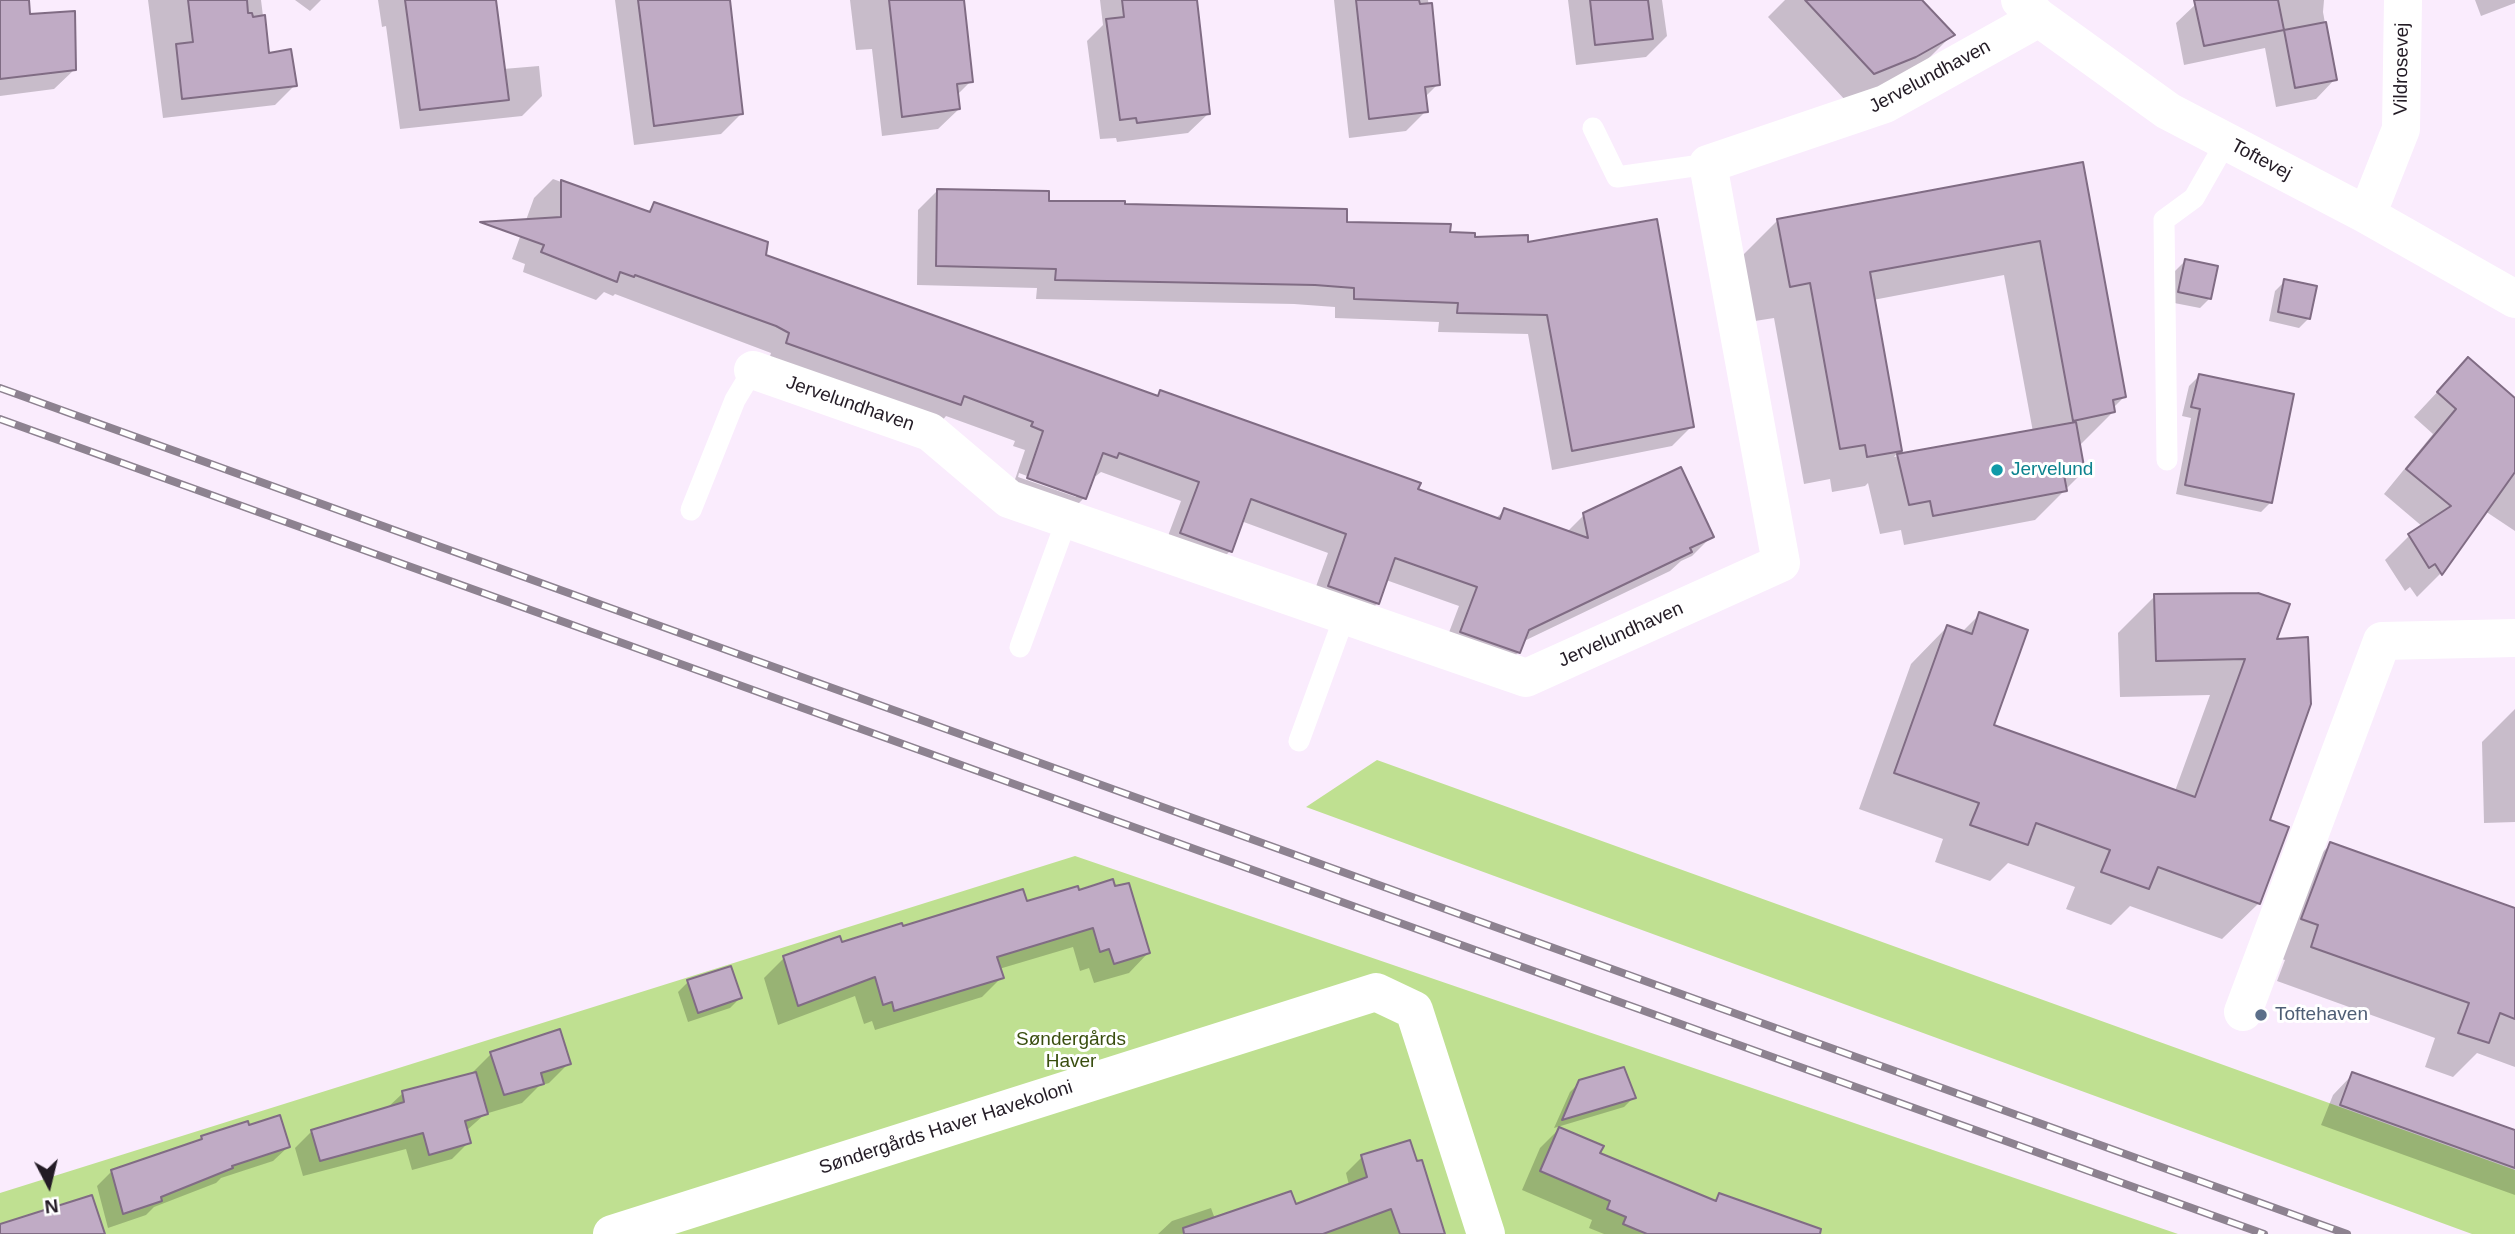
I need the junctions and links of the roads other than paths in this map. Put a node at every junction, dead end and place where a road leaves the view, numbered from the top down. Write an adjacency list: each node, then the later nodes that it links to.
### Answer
1 (2403, 0): 6 (street, Vildrosevej)
2 (2030, 9): 4 (street, Toftevej); 5 (street, Jervelundhaven)
3 (1593, 128): 5 (lane)
4 (2226, 142): 6 (street, Toftevej); 9 (lane)
5 (1709, 164): 12 (street, Jervelundhaven)
6 (2367, 215): 7 (street, Toftevej)
7 (2515, 299)
8 (753, 370): 10 (lane); 11 (street, Jervelundhaven)
9 (2168, 460)
10 (691, 510)
11 (1066, 519): 12 (street, Jervelundhaven); 14 (lane)
12 (1345, 615): 15 (lane)
13 (2515, 638): 16 (street)
14 (1020, 647)
15 (1299, 741)
16 (2243, 1012)
17 (612, 1234): 18 (street, Søndergårds Haver Havekoloni)
18 (1486, 1234)

